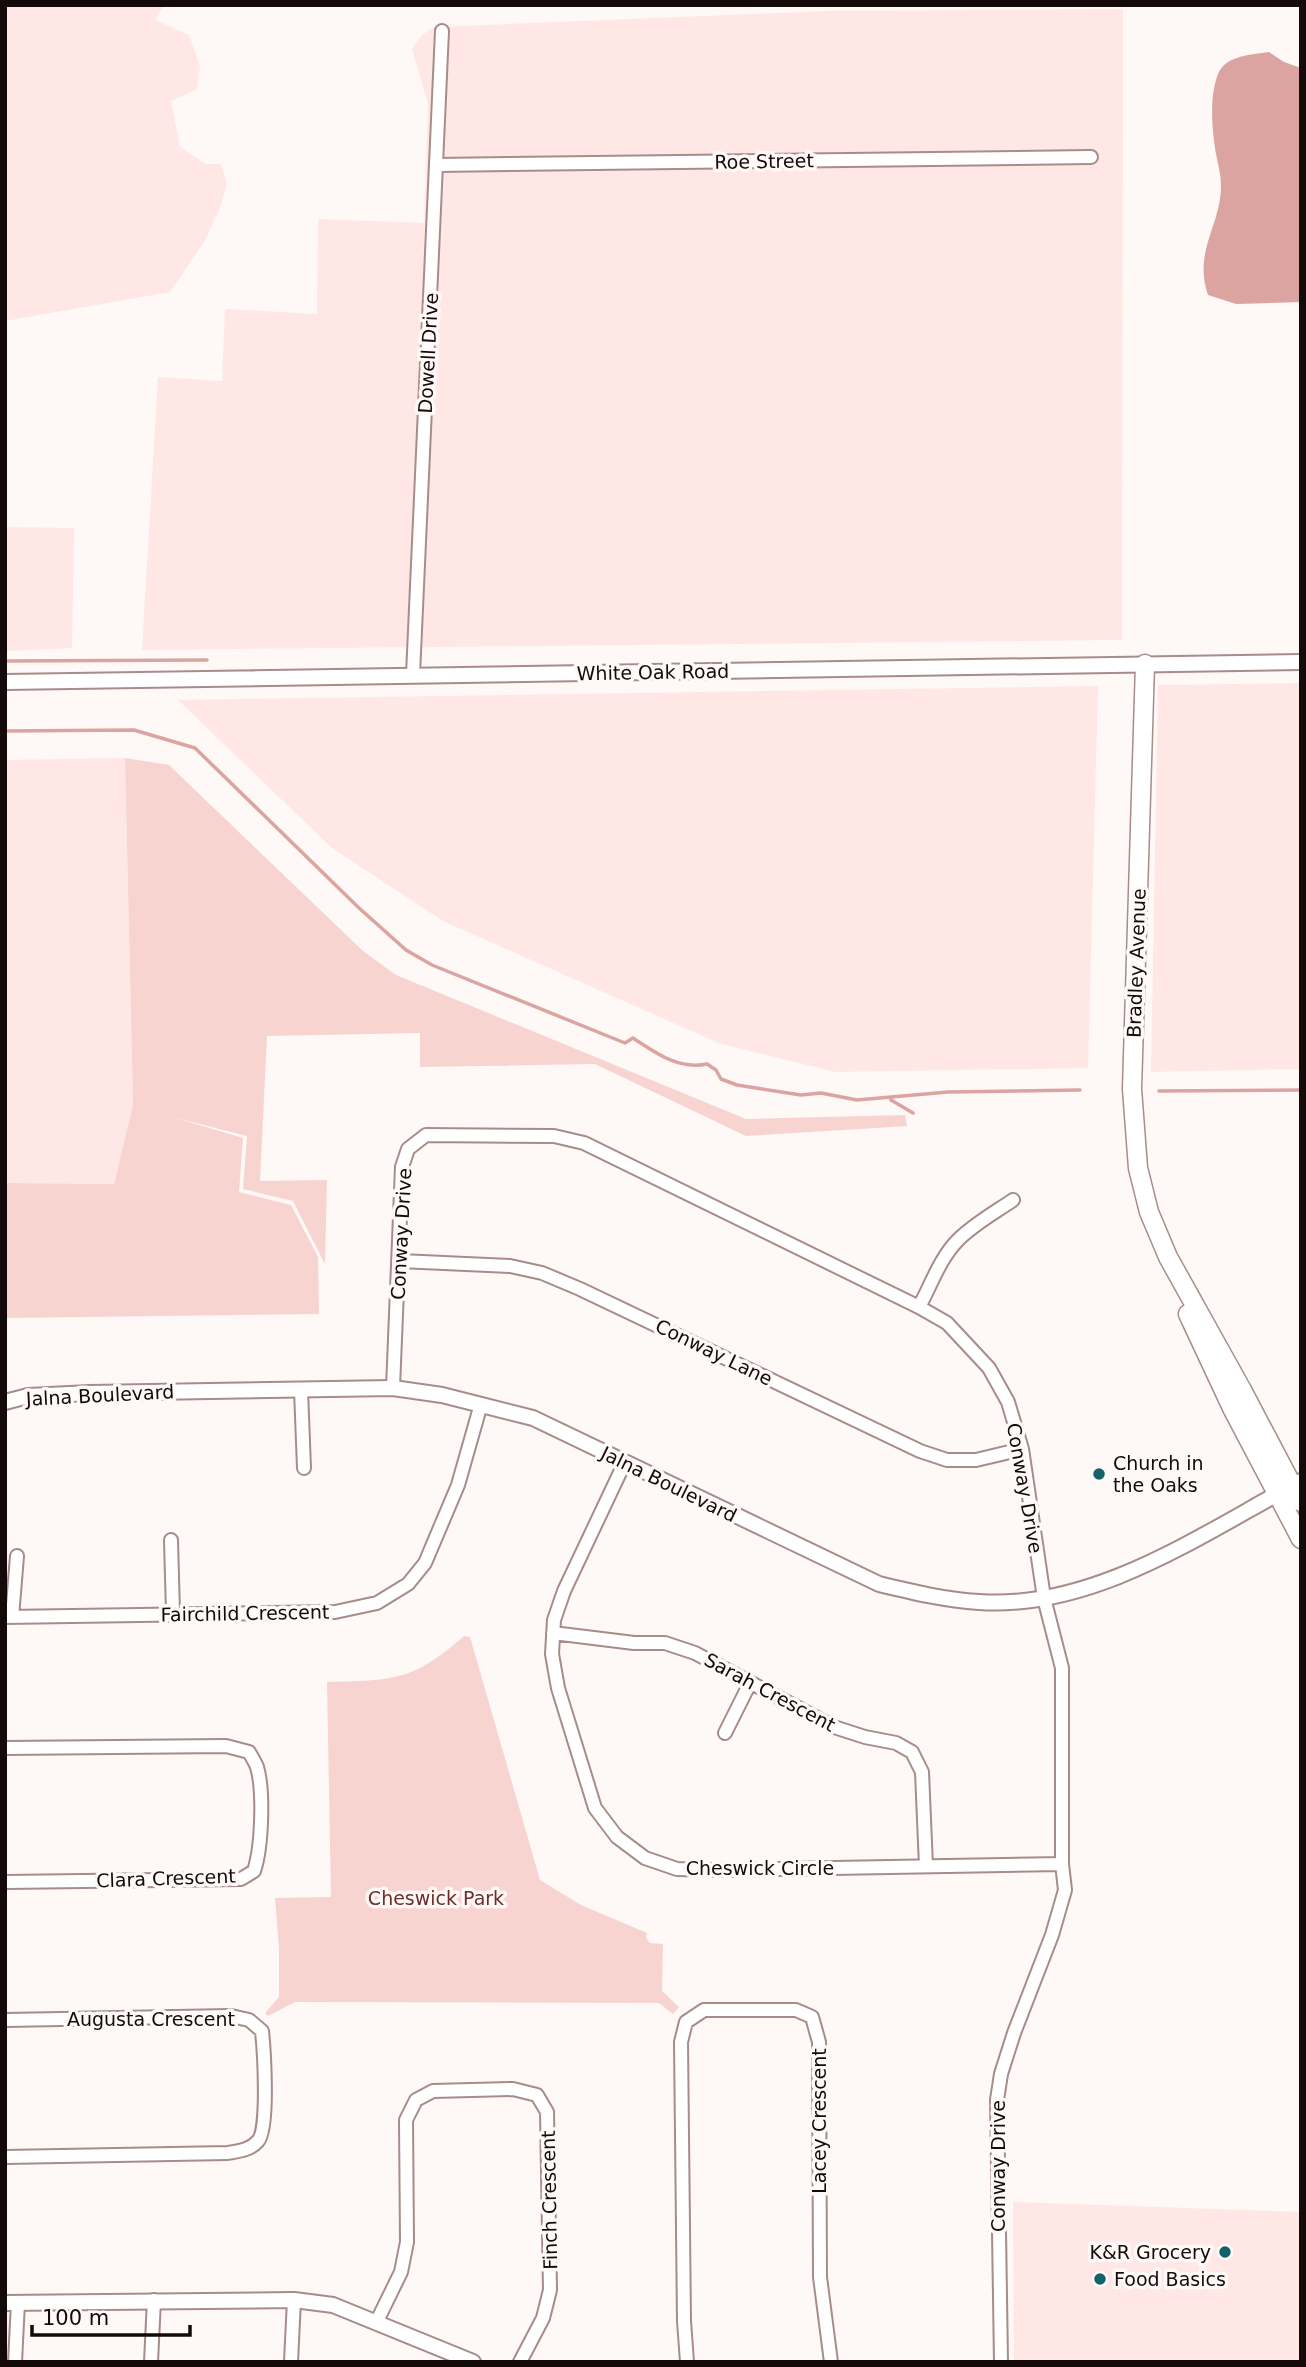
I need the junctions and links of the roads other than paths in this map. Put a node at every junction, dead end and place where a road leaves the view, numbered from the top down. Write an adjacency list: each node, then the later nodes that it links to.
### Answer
1 (442, 31): 3 (street, Dowell Drive)
2 (1091, 157): 3 (street, Roe Street)
3 (436, 165): 6 (street, Dowell Drive)
4 (1301, 662): 5 (street, White Oak Road)
5 (1145, 664): 6 (street, White Oak Road); 18 (main road, Bradley Avenue)
6 (413, 675): 7 (street, White Oak Road)
7 (5, 682)
8 (1013, 1200): 10 (street)
9 (400, 1261): 10 (street, Conway Drive); 11 (street, Conway Drive); 15 (street, Conway Lane)
10 (919, 1307): 15 (street, Conway Drive)
11 (393, 1388): 12 (street, Jalna Boulevard); 14 (street, Jalna Boulevard)
12 (301, 1390): 13 (street, Jalna Boulevard); 17 (street)
13 (5, 1402)
14 (481, 1404): 16 (street, Jalna Boulevard); 24 (street, Fairchild Crescent)
15 (1021, 1450): 23 (street, Conway Drive)
16 (624, 1464): 23 (street, Jalna Boulevard); 26 (street, Cheswick Circle)
17 (304, 1468)
18 (1290, 1486): 19 (main road, Bradley Avenue); 20 (main road, Bradley Avenue); 23 (street, Jalna Boulevard)
19 (1301, 1502)
20 (1301, 1539)
21 (171, 1540): 24 (street)
22 (17, 1556): 25 (street)
23 (1044, 1598): 30 (street, Conway Drive)
24 (173, 1613): 25 (street, Fairchild Crescent)
25 (9, 1617)
26 (553, 1633): 27 (street, Sarah Crescent); 31 (street, Cheswick Circle)
27 (750, 1683): 28 (street); 31 (street, Sarah Crescent)
28 (725, 1733)
29 (5, 1748): 32 (street, Clara Crescent)
30 (1062, 1864): 31 (street, Cheswick Circle); 47 (street, Conway Drive)
31 (926, 1866)
32 (5, 1882)
33 (5, 2020): 34 (street, Augusta Crescent)
34 (5, 2157)
35 (154, 2300): 36 (street); 37 (street); 41 (street)
36 (294, 2300): 38 (street); 42 (street)
37 (11, 2303): 40 (street)
38 (377, 2321): 39 (street); 44 (street, Finch Crescent)
39 (454, 2358): 43 (street)
40 (15, 2362)
41 (151, 2362)
42 (292, 2362)
43 (473, 2362)
44 (520, 2362)
45 (687, 2362): 46 (street, Lacey Crescent)
46 (831, 2362)
47 (1001, 2362)

